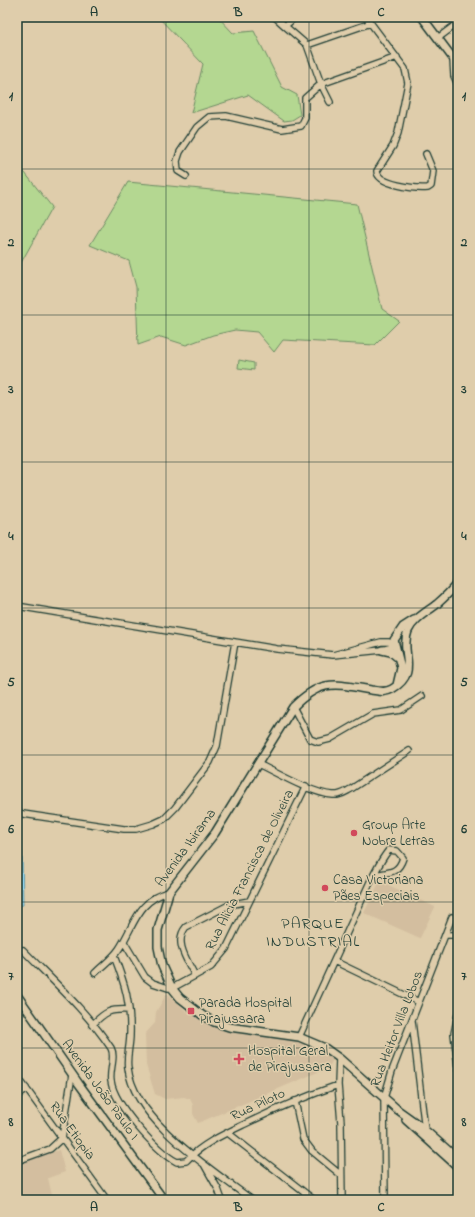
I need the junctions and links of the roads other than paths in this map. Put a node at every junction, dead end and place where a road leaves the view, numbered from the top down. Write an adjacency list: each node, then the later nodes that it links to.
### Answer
1 (275, 17): 7 (street)
2 (295, 17): 7 (street)
3 (366, 17): 5 (street)
4 (422, 17): 8 (main road)
5 (371, 23): 9 (street); 10 (street)
6 (458, 23): 8 (street)
7 (285, 26): 9 (street)
8 (438, 38): 11 (main road)
9 (307, 45): 12 (street)
10 (397, 57): 12 (street); 15 (street)
11 (456, 62): 13 (street)
12 (321, 84): 14 (street); 16 (street)
13 (458, 85)
14 (330, 102)
15 (426, 154)
16 (186, 176)
17 (458, 582): 19 (main road)
18 (17, 606): 21 (street)
19 (417, 619): 20 (main road); 22 (main road)
20 (407, 632): 22 (main road); 24 (main road)
21 (235, 642): 25 (street); 33 (street)
22 (394, 645): 23 (street); 24 (main road); 25 (street); 26 (main road)
23 (382, 650): 25 (street); 26 (main road)
24 (408, 652): 27 (main road)
25 (333, 655)
26 (398, 658): 27 (main road)
27 (397, 685): 29 (main road, Avenida Ibirama)
28 (422, 696): 29 (street)
29 (293, 707): 31 (main road, Avenida Ibirama)
30 (409, 751): 32 (street)
31 (258, 764): 32 (street); 35 (main road, Avenida Ibirama)
32 (306, 786): 36 (street, Rua Alicia Francisca de Oliveira)
33 (17, 812)
34 (374, 874): 34 (street); 43 (street)
35 (169, 892): 40 (street); 46 (main road, Avenida Ibirama)
36 (249, 901): 45 (street, Rua Alicia Francisca de Oliveira); 45 (street)
37 (452, 917): 38 (street, Rua Heitor Villa Lobos)
38 (446, 935): 39 (street); 48 (street, Rua Heitor Villa Lobos)
39 (458, 935)
40 (124, 942): 42 (street); 46 (street)
41 (23, 950): 52 (street, Rua Piloto)
42 (114, 956): 44 (street); 49 (street)
43 (334, 961): 48 (street); 53 (street)
44 (95, 973)
45 (195, 976): 46 (street, Rua Alicia Francisca de Oliveira)
46 (172, 988): 53 (main road, Avenida Ibirama)
47 (17, 995): 56 (main road, Avenida João Paulo I)
48 (419, 1002): 51 (street, Rua Heitor Villa Lobos)
49 (129, 1010): 52 (street); 67 (street)
50 (458, 1014): 55 (street)
51 (412, 1020): 61 (street, Rua Heitor Villa Lobos); 64 (street)
52 (92, 1025): 67 (street, Rua Piloto)
53 (299, 1037): 54 (main road, Avenida Ibirama)
54 (339, 1058): 58 (street); 61 (main road, Avenida Ibirama)
55 (458, 1066)
56 (72, 1075): 66 (street); 76 (main road, Avenida João Paulo I)
57 (17, 1076): 59 (street, Rua Etiopia)
58 (338, 1085): 62 (street, Rua Piloto); 72 (street)
59 (26, 1088): 60 (street); 66 (street, Rua Etiopia)
60 (17, 1097)
61 (384, 1098): 63 (main road, Avenida Ibirama); 81 (street, Rua Heitor Villa Lobos)
62 (295, 1101): 65 (street, Rua Piloto); 72 (street)
63 (398, 1110): 64 (main road, Avenida Ibirama); 71 (main road, Avenida Ibirama)
64 (425, 1130): 68 (main road, Avenida Ibirama)
65 (228, 1132): 67 (street, Rua Piloto); 79 (street)
66 (62, 1138): 69 (street); 75 (street, Rua Etiopia)
67 (192, 1154): 70 (street)
68 (458, 1159)
69 (17, 1160)
70 (204, 1164): 73 (street); 74 (street)
71 (458, 1167)
72 (341, 1175): 80 (street)
73 (229, 1182): 74 (street); 78 (street)
74 (218, 1189): 77 (street)
75 (108, 1200)
76 (164, 1200)
77 (222, 1200)
78 (252, 1200)
79 (314, 1200)
80 (342, 1200)
81 (385, 1200)

